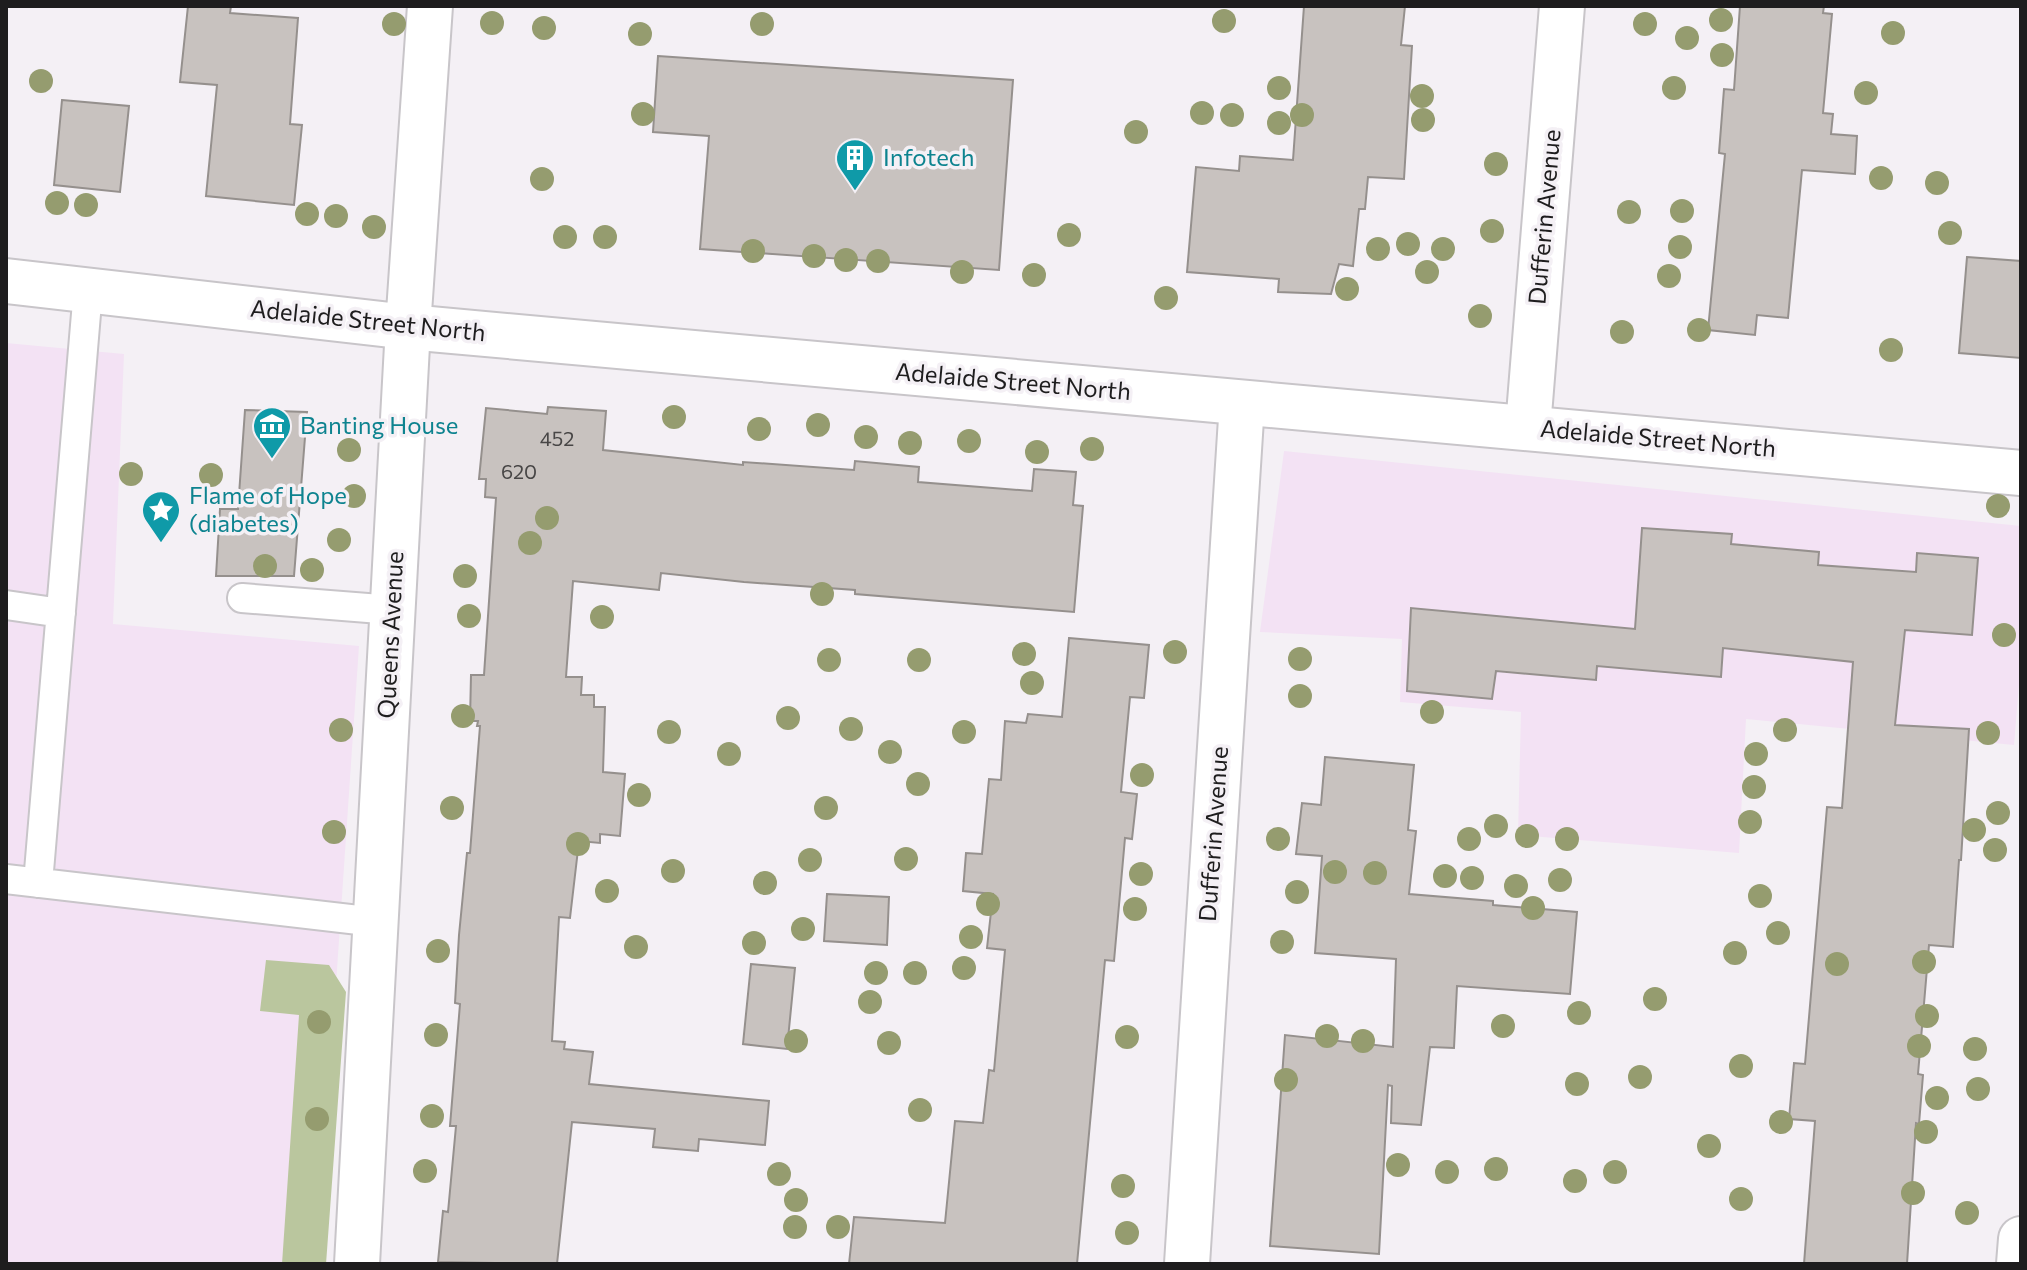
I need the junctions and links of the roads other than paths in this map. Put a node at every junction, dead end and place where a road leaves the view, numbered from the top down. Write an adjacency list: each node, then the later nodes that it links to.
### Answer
1 (430, 6): 5 (main road, Queens Avenue)
2 (1562, 6): 7 (main road, Dufferin Avenue)
3 (6, 281): 4 (main road, Adelaide Street North)
4 (88, 290): 5 (main road, Adelaide Street North); 12 (lane)
5 (408, 327): 6 (main road, Adelaide Street North); 11 (main road, Queens Avenue)
6 (1242, 403): 7 (main road, Adelaide Street North); 18 (main road, Dufferin Avenue)
7 (1528, 427): 8 (main road, Adelaide Street North)
8 (2021, 473)
9 (242, 598): 11 (lane)
10 (6, 605): 12 (lane)
11 (393, 610): 15 (main road, Queens Avenue)
12 (61, 613): 14 (lane)
13 (6, 879): 14 (lane)
14 (38, 883): 15 (lane)
15 (376, 922): 17 (main road, Queens Avenue)
16 (2021, 1239): 19 (main road)
17 (357, 1264)
18 (1187, 1264)
19 (2019, 1264)

